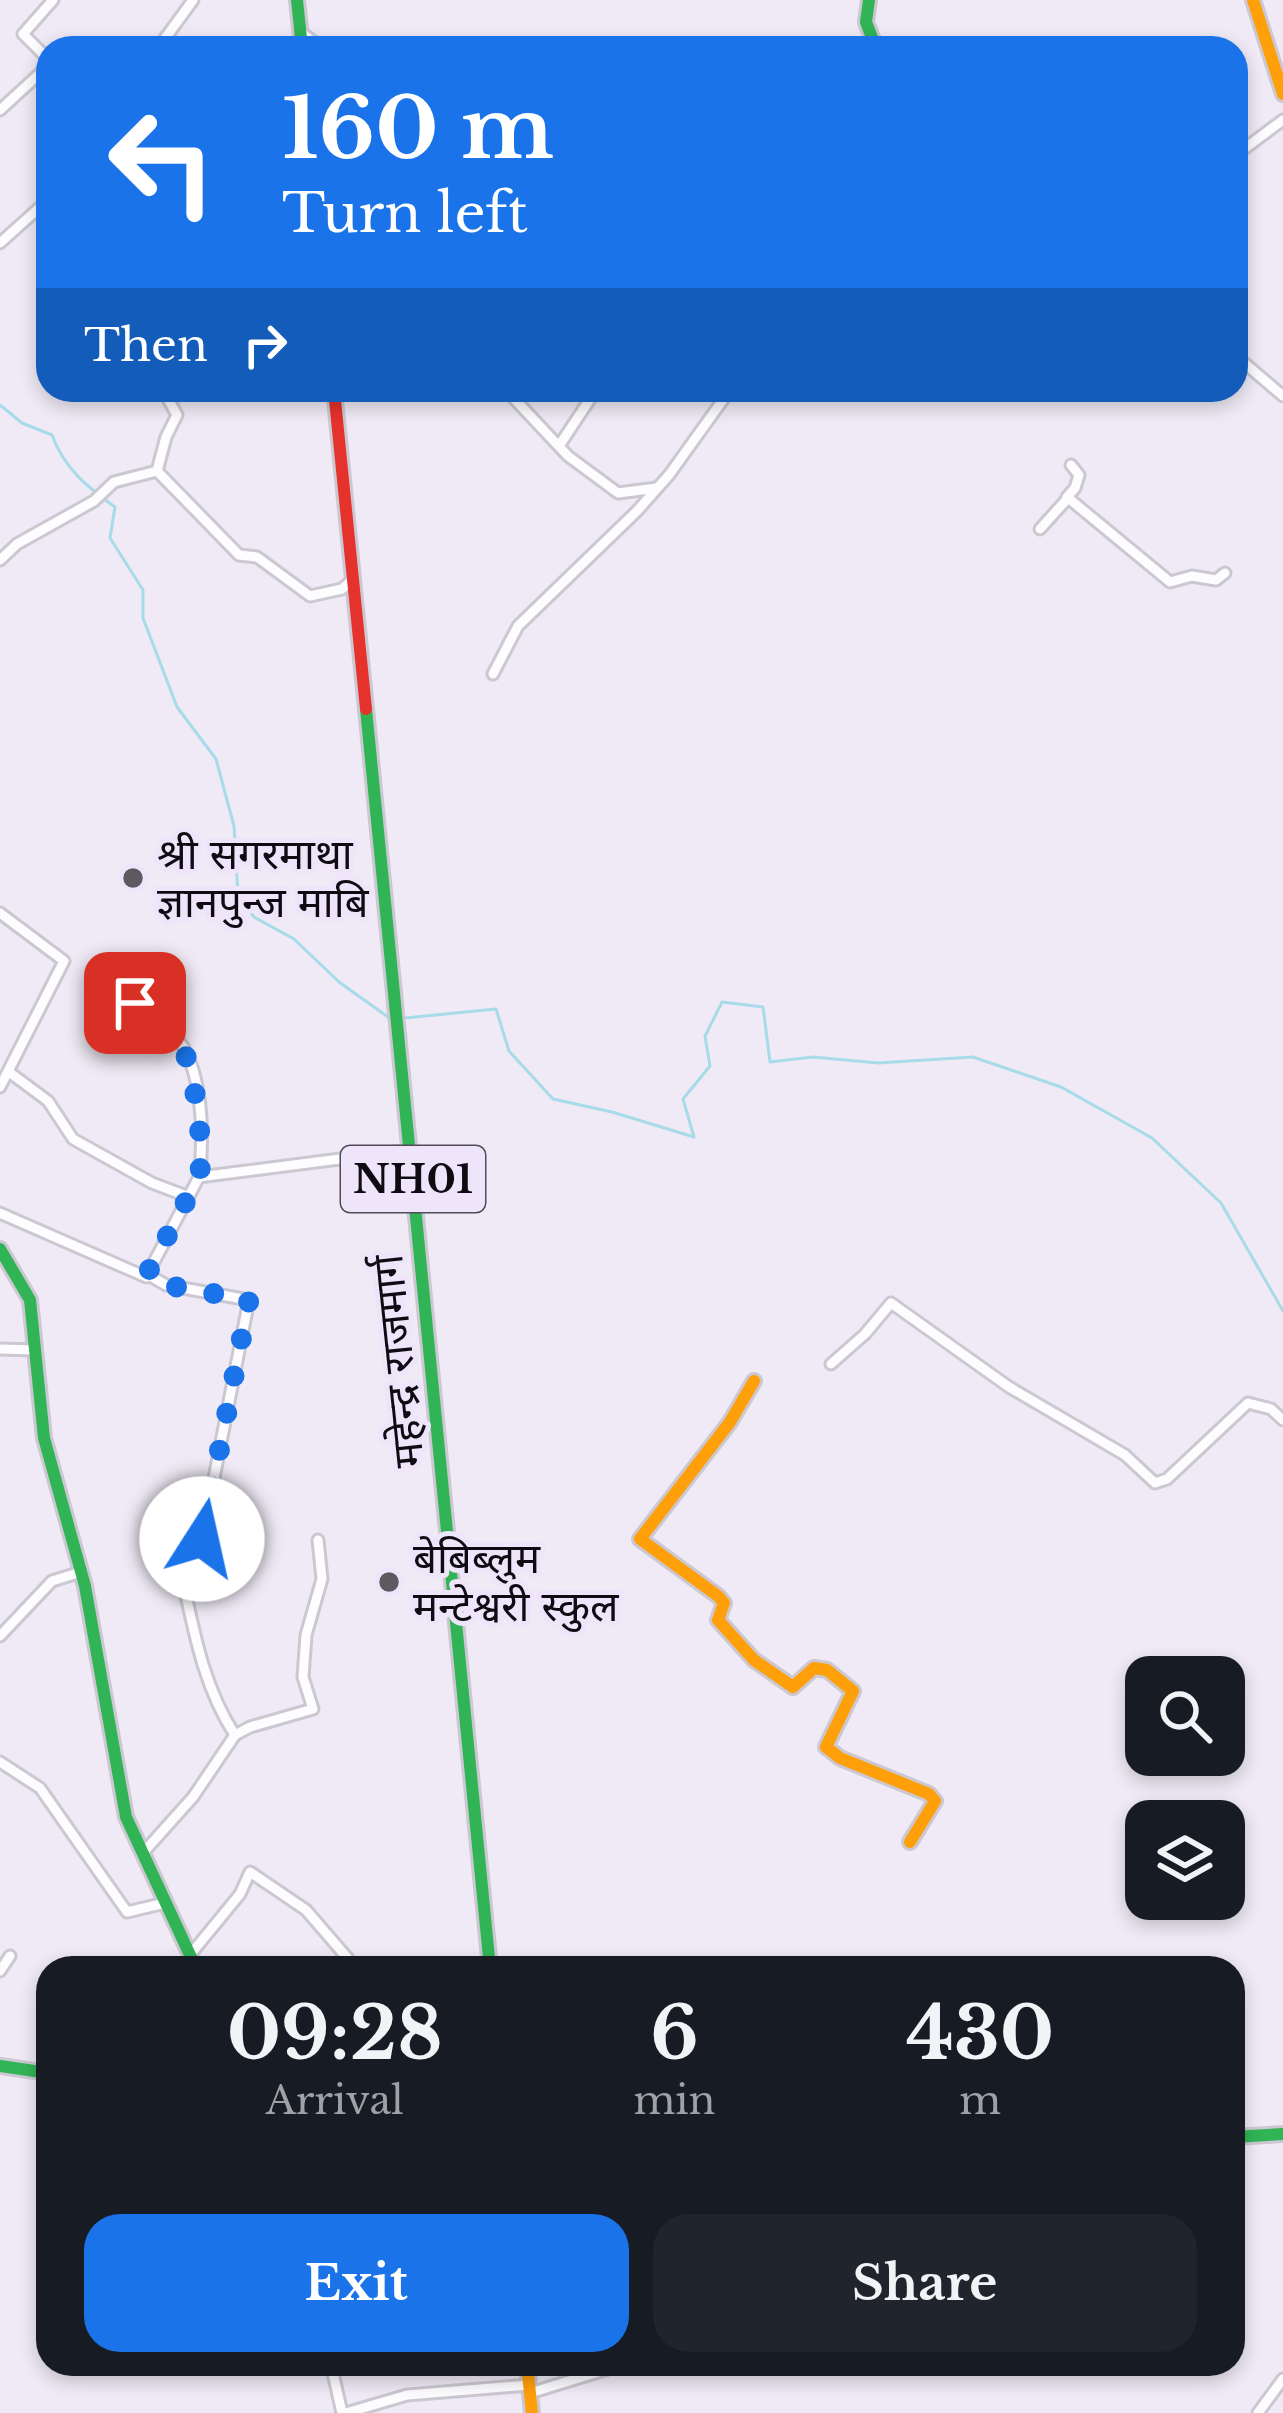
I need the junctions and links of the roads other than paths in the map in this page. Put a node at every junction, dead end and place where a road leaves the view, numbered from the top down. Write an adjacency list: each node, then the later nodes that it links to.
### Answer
1 (52, 0): 11 (street)
2 (193, 0): 7 (street)
3 (297, 0): 6 (main road)
4 (869, 0): 10 (main road)
5 (1253, 0): 13 (main road)
6 (301, 32): 8 (main road); 9 (street)
7 (167, 36)
8 (301, 36)
9 (306, 36)
10 (871, 36)
11 (36, 49)
12 (36, 75): 14 (street)
13 (1283, 94)
14 (0, 110)
15 (1283, 120): 16 (street)
16 (1248, 146)
17 (36, 212): 18 (street)
18 (0, 243)
19 (1248, 366): 20 (street)
20 (1283, 396)
21 (170, 402): 28 (street)
22 (335, 402): 34 (main road, महेन्द्र राजमार्ग / NH01)
23 (517, 402): 26 (street)
24 (588, 402): 26 (street)
25 (721, 402): 29 (street)
26 (559, 446): 29 (street)
27 (1071, 465): 30 (street)
28 (157, 471): 32 (street); 34 (street)
29 (657, 488): 35 (street)
30 (1068, 498): 31 (street); 33 (street)
31 (1040, 529)
32 (0, 560)
33 (1225, 573)
34 (354, 578): 40 (main road, महेन्द्र राजमार्ग / NH01)
35 (494, 674)
36 (0, 913): 38 (street)
37 (135, 1003): 41 (street)
38 (9, 1072): 39 (street); 42 (street)
39 (0, 1087)
40 (410, 1150): 41 (street); 65 (main road, महेन्द्र राजमार्ग / NH01)
41 (199, 1177): 42 (street)
42 (189, 1197): 45 (street)
43 (0, 1213): 45 (street)
44 (0, 1249): 47 (main road)
45 (147, 1274): 52 (street)
46 (0, 1349): 47 (street)
47 (34, 1350): 54 (main road)
48 (831, 1364): 50 (street)
49 (754, 1381): 58 (main road)
50 (1283, 1420)
51 (318, 1540): 56 (street)
52 (206, 1560)
53 (180, 1567): 56 (street)
54 (81, 1572): 55 (street); 59 (main road)
55 (0, 1636)
56 (236, 1736): 59 (street)
57 (0, 1762): 60 (street)
58 (910, 1842)
59 (142, 1854): 60 (main road)
60 (165, 1904): 62 (main road)
61 (10, 1955): 66 (street)
62 (191, 1956)
63 (197, 1956): 64 (street)
64 (346, 1956)
65 (489, 1956)
66 (0, 1971)
67 (0, 2066): 68 (main road)
68 (36, 2071)
69 (1283, 2134): 70 (main road)
70 (1245, 2136)
71 (334, 2376): 76 (street)
72 (528, 2376): 75 (main road)
73 (579, 2376): 75 (street)
74 (1283, 2379): 78 (street)
75 (530, 2389): 76 (street); 77 (main road)
76 (344, 2413)
77 (532, 2413)
78 (1258, 2413)

